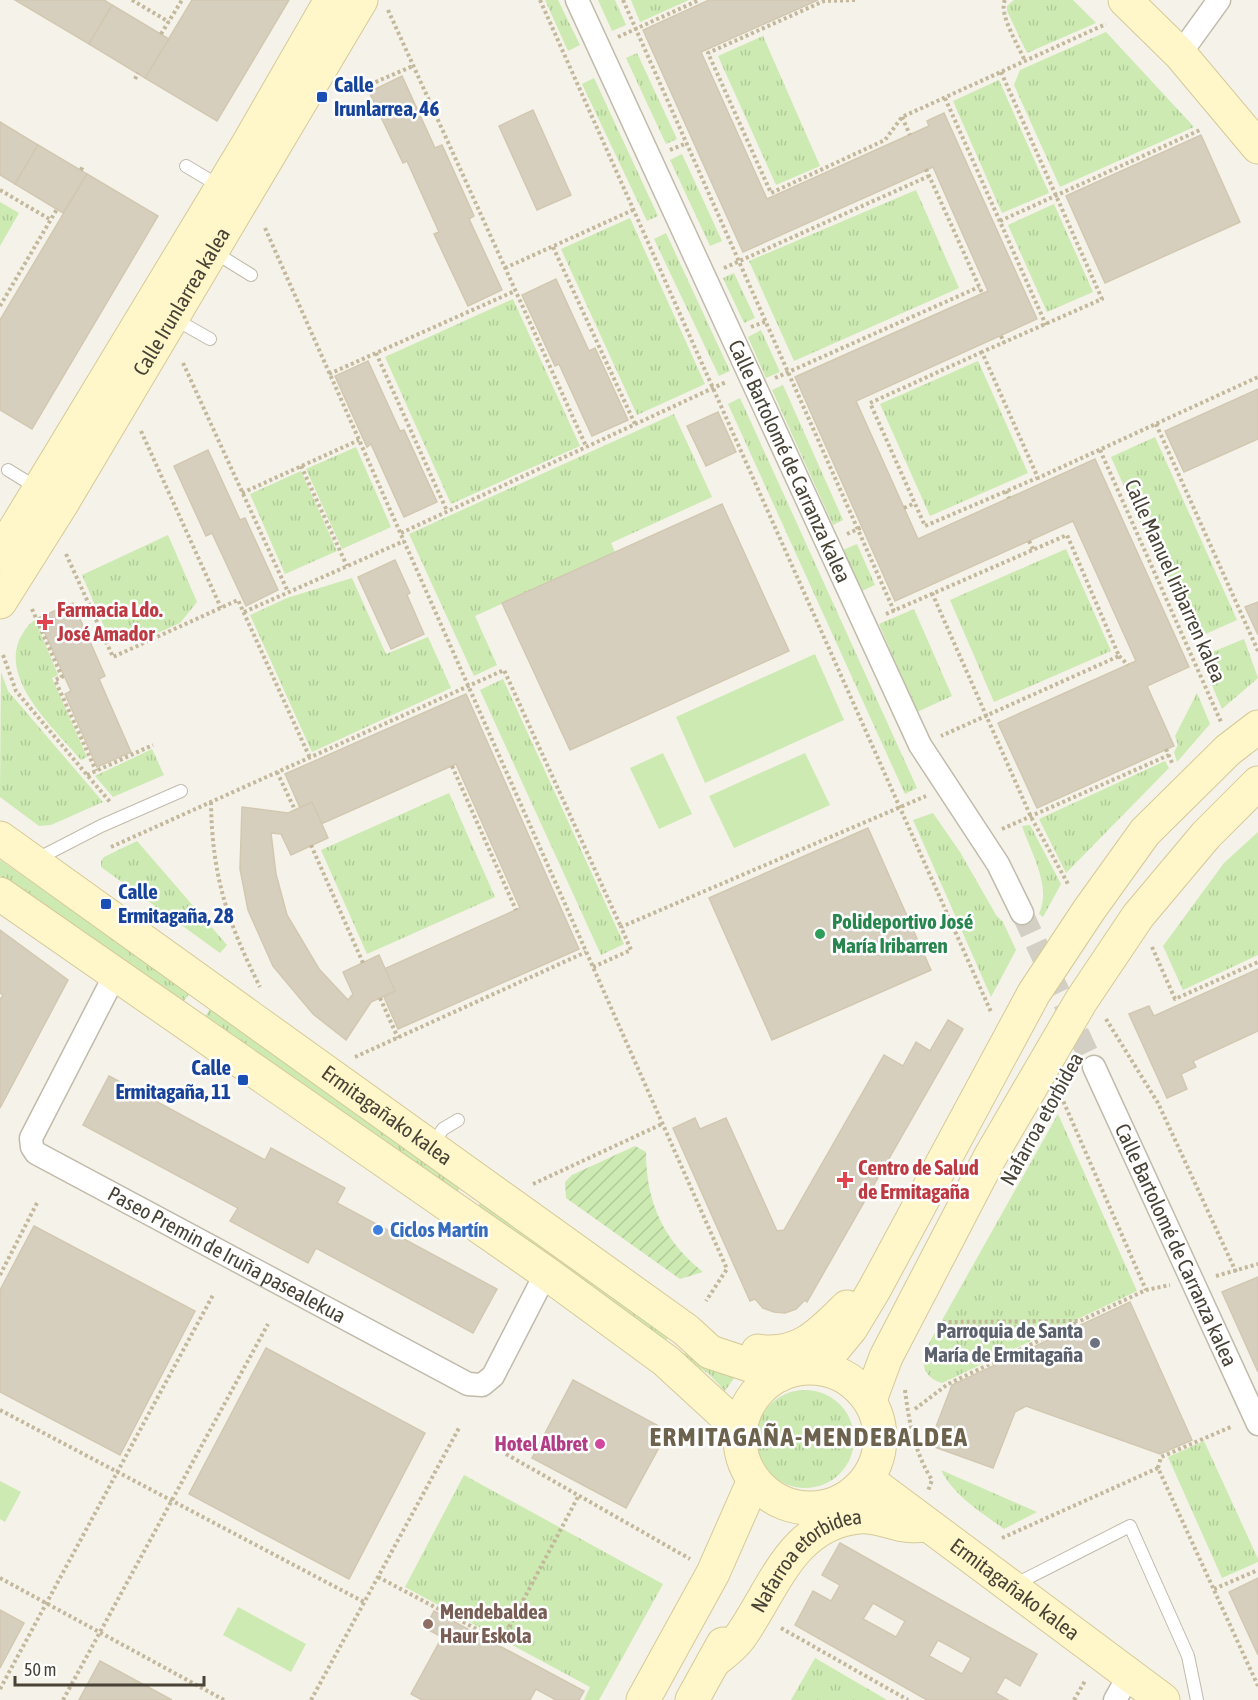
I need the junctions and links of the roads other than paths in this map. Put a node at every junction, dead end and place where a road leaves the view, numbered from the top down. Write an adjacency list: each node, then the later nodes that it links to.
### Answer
1 (331, 0): 9 (street, Calle Irunlarrea kalea)
2 (578, 0): 24 (street, Calle Bartolomé de Carranza kalea)
3 (1220, 0): 6 (street)
4 (375, 5): 10 (street, Calle Irunlarrea kalea)
5 (1116, 12): 6 (street)
6 (1179, 54): 7 (street)
7 (1258, 147)
8 (186, 166): 9 (lane)
9 (222, 187): 15 (street, Calle Irunlarrea kalea)
10 (212, 250): 11 (lane); 12 (street, Calle Irunlarrea kalea)
11 (251, 275)
12 (172, 317): 13 (lane); 17 (street, Calle Irunlarrea kalea)
13 (210, 339)
14 (8, 470): 15 (lane)
15 (40, 489): 16 (street, Calle Irunlarrea kalea)
16 (0, 554)
17 (0, 602)
18 (1258, 727): 29 (street)
19 (1258, 783): 34 (street, Nafarroa etorbidea)
20 (181, 791): 22 (lane)
21 (0, 838): 22 (street, Ermitagañako kalea)
22 (34, 860): 28 (street, Ermitagañako kalea)
23 (0, 894): 25 (street, Ermitagañako kalea)
24 (1022, 913)
25 (116, 973): 30 (street, Ermitagañako kalea); 30 (street, Paseo Premin de Iruña pasealekua)
26 (1094, 1067): 35 (street, Calle Bartolomé de Carranza kalea)
27 (458, 1120): 28 (lane)
28 (431, 1146): 31 (street, Ermitagañako kalea)
29 (900, 1242): 31 (street); 32 (street)
30 (546, 1273): 36 (street, Ermitagañako kalea)
31 (686, 1330): 33 (street, Ermitagañako kalea)
32 (818, 1368): 33 (street); 34 (street)
33 (780, 1375): 36 (street)
34 (870, 1400): 38 (street)
35 (1256, 1420)
36 (740, 1429): 37 (street)
37 (754, 1480): 39 (street); 44 (street)
38 (868, 1480): 39 (street); 40 (street, Ermitagañako kalea)
39 (799, 1508): 42 (street, Nafarroa etorbidea)
40 (930, 1525): 41 (street, Ermitagañako kalea); 42 (street, Nafarroa etorbidea)
41 (1011, 1586): 43 (street, Ermitagañako kalea); 47 (lane)
42 (713, 1662): 45 (street, Nafarroa etorbidea)
43 (1122, 1688): 46 (street, Ermitagañako kalea)
44 (643, 1700)
45 (692, 1700)
46 (1162, 1700)
47 (1197, 1700)

